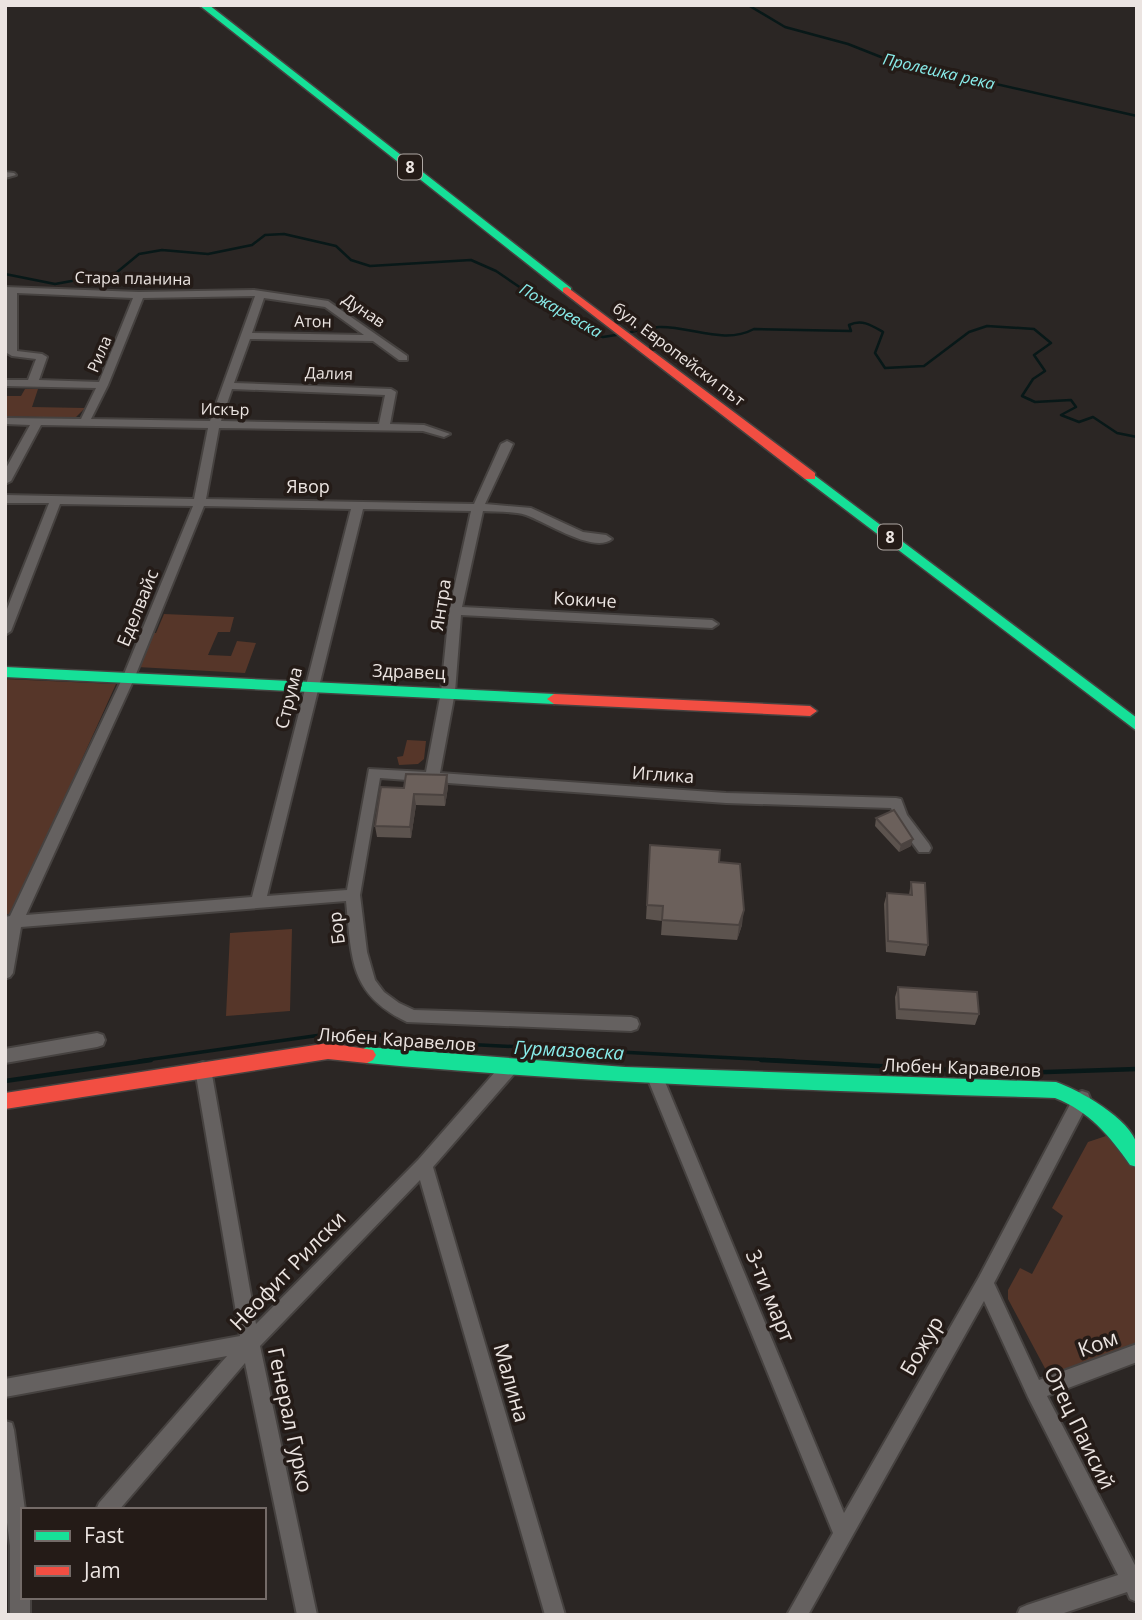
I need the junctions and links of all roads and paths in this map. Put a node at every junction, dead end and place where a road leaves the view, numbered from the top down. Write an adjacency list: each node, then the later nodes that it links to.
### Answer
1 (203, 5): 34 (main road, бул. Европейски път / 8)
2 (9, 290): 3 (street, Стара планина); 9 (street)
3 (139, 295): 4 (street, Стара планина); 10 (street, Рила)
4 (260, 296): 5 (street, Еделвайс); 6 (street, Дунав)
5 (248, 336): 6 (street, Атон); 11 (street, Еделвайс)
6 (377, 338): 7 (street, Дунав)
7 (403, 358)
8 (5, 383): 9 (street)
9 (32, 384): 10 (street)
10 (103, 385): 14 (street, Рила)
11 (229, 386): 15 (street, Еделвайс); 16 (street, Далия)
12 (5, 421): 13 (street, Искър)
13 (37, 422): 14 (street, Искър); 19 (street)
14 (84, 423): 15 (street, Искър)
15 (214, 425): 16 (street, Искър); 22 (street, Еделвайс)
16 (384, 427): 17 (street, Искър)
17 (444, 434)
18 (507, 444): 24 (street, Янтра)
19 (5, 481)
20 (5, 499): 21 (street, Явор)
21 (56, 500): 22 (street, Явор); 28 (street)
22 (199, 505): 23 (street, Явор); 30 (street, Еделвайс)
23 (358, 505): 24 (street, Явор); 31 (street, Струма)
24 (478, 507): 25 (street, Явор); 26 (street, Янтра)
25 (606, 539)
26 (456, 611): 27 (street, Кокиче); 32 (street, Янтра)
27 (712, 624)
28 (5, 631)
29 (5, 672): 30 (main road, Здравец)
30 (128, 678): 31 (main road, Здравец); 39 (street, Еделвайс)
31 (310, 688): 32 (main road, Здравец); 38 (street, Струма)
32 (448, 692): 33 (main road, Здравец); 35 (street, Янтра)
33 (810, 711)
34 (1137, 726)
35 (432, 777): 36 (street, Иглика); 37 (street, Иглика)
36 (924, 848)
37 (353, 895): 38 (street, Бор); 41 (street, Бор)
38 (258, 901): 39 (street, Бор)
39 (10, 922): 40 (street, Еделвайс)
40 (5, 973)
41 (631, 1024)
42 (97, 1040): 43 (street)
43 (5, 1056)
44 (203, 1069): 45 (main road, Любен Каравелов); 48 (main road, Любен Каравелов); 52 (street, Генерал Гурко)
45 (508, 1069): 46 (main road, Любен Каравелов); 50 (street, Неофит Рилски)
46 (655, 1077): 47 (main road, Любен Каравелов); 58 (street, 3-ти март)
47 (1082, 1098): 49 (main road); 51 (street, Божур)
48 (5, 1101)
49 (1137, 1159)
50 (424, 1164): 52 (street, Неофит Рилски); 63 (street, Малина)
51 (985, 1283): 55 (street, Отец Паисий); 58 (street, Божур)
52 (250, 1343): 54 (street); 57 (street, Неофит Рилски); 62 (street, Генерал Гурко)
53 (1137, 1353): 55 (street, Ком)
54 (5, 1388)
55 (1035, 1391): 60 (street, Отец Паисий)
56 (5, 1430): 59 (street)
57 (108, 1508)
58 (842, 1532): 64 (street, Божур)
59 (21, 1545): 61 (street)
60 (1135, 1584): 65 (street)
61 (20, 1615)
62 (307, 1615)
63 (555, 1615)
64 (797, 1615)
65 (1027, 1615)

